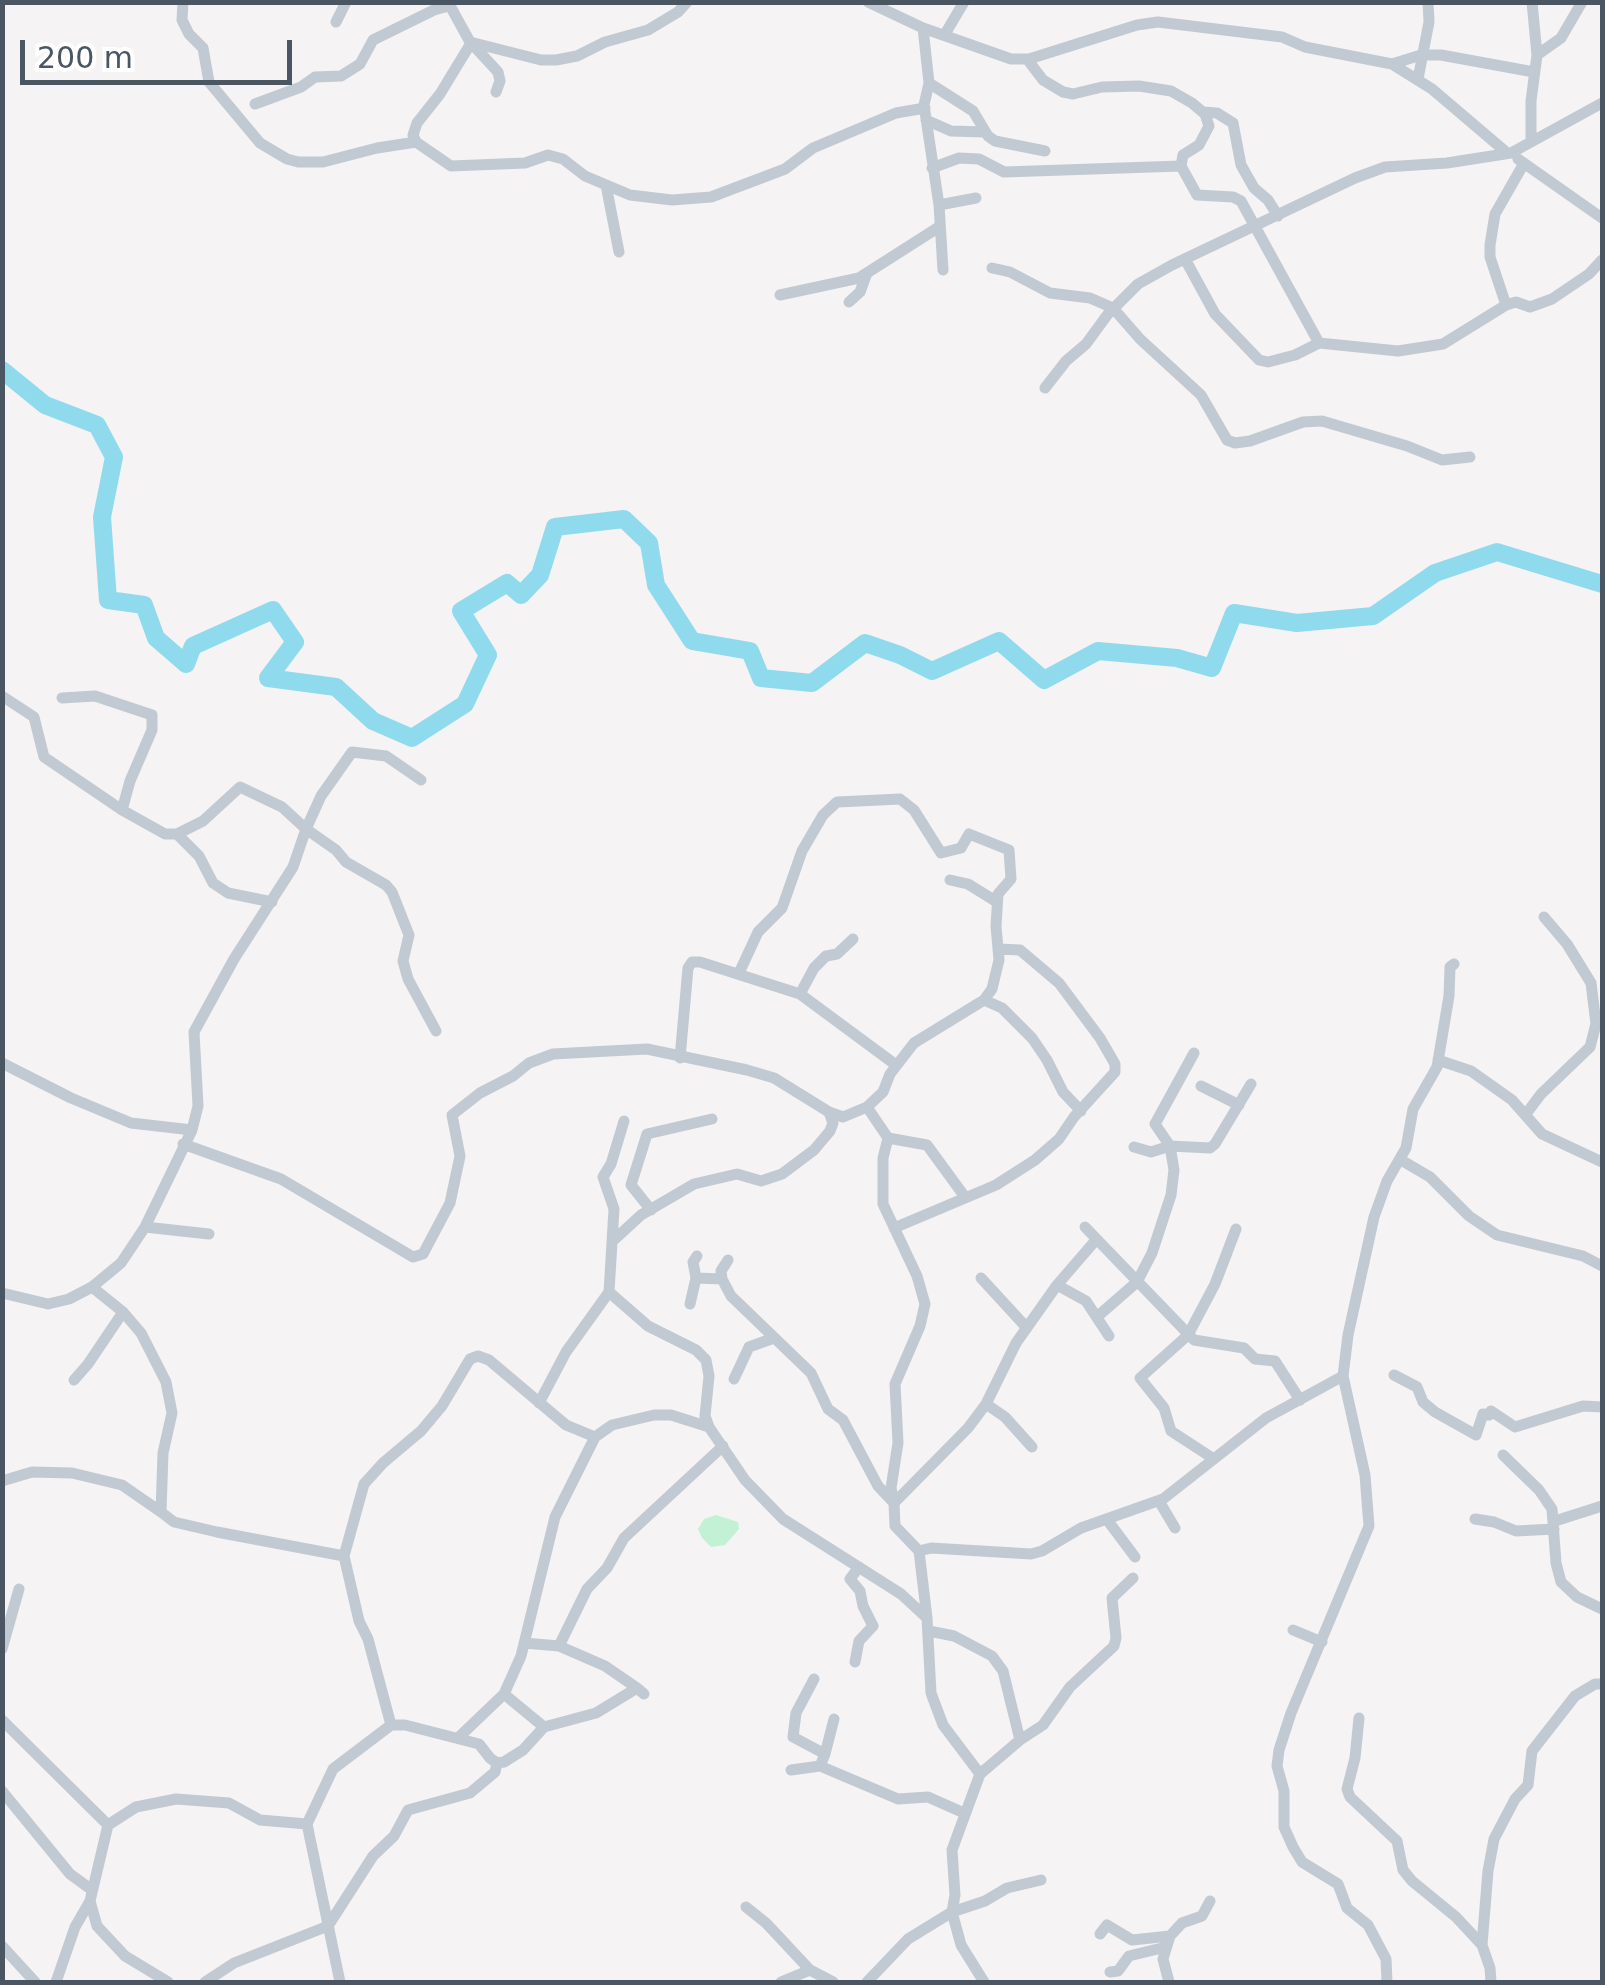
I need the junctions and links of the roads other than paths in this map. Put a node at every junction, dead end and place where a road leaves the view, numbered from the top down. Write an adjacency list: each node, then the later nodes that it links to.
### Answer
1 (183, 2): 28 (street)
2 (346, 2): 10 (street)
3 (686, 2): 13 (street)
4 (868, 2): 11 (street)
5 (964, 2): 12 (street)
6 (1428, 2): 14 (street)
7 (1532, 2): 15 (street)
8 (1582, 2): 15 (street)
9 (449, 4): 13 (street); 23 (street)
10 (336, 22)
11 (924, 28): 12 (street); 20 (street)
12 (945, 34): 16 (street)
13 (470, 43): 21 (street); 28 (street)
14 (1421, 55): 17 (street); 18 (street); 19 (street)
15 (1538, 56): 18 (street)
16 (1028, 59): 17 (street); 24 (street)
17 (1392, 64): 19 (street)
18 (1534, 72): 27 (street)
19 (1418, 79): 30 (street)
20 (929, 83): 25 (street); 26 (street)
21 (496, 92)
22 (1602, 103): 27 (street)
23 (255, 104)
24 (1202, 112): 32 (street); 37 (street)
25 (925, 114): 26 (street); 33 (street); 34 (street)
26 (985, 132): 29 (street)
27 (1531, 141): 30 (street)
28 (416, 142): 34 (street)
29 (1045, 151)
30 (1508, 152): 31 (street); 37 (street)
31 (1522, 165): 38 (street); 49 (street)
32 (1181, 166): 33 (street); 39 (street)
33 (932, 168): 36 (street)
34 (606, 185): 41 (street)
35 (976, 198): 36 (street)
36 (939, 205): 40 (street)
37 (1278, 216): 39 (street)
38 (1602, 218)
39 (1256, 226): 42 (street); 51 (street)
40 (939, 227): 45 (street); 46 (street)
41 (619, 252)
42 (1185, 259): 50 (street); 51 (street)
43 (1602, 260): 49 (street)
44 (992, 268): 50 (street)
45 (944, 270)
46 (867, 273): 47 (street); 48 (street)
47 (780, 295)
48 (849, 302)
49 (1506, 305): 51 (street)
50 (1113, 308): 52 (street); 53 (street)
51 (1320, 343)
52 (1044, 388)
53 (1470, 457)
54 (2, 696): 57 (street)
55 (62, 698): 57 (street)
56 (421, 780): 58 (street)
57 (122, 810): 59 (street)
58 (306, 829): 59 (street); 61 (street); 71 (street)
59 (176, 834): 61 (street)
60 (950, 880): 62 (street)
61 (272, 902): 86 (street)
62 (997, 902): 65 (street); 67 (street)
63 (1544, 916): 68 (street)
64 (853, 939): 69 (street)
65 (999, 949): 70 (street); 81 (street)
66 (1454, 964): 74 (street)
67 (740, 973): 69 (street); 73 (street)
68 (1600, 990): 83 (street)
69 (800, 994): 76 (street)
70 (984, 1000): 76 (street); 81 (street)
71 (436, 1030)
72 (1194, 1053): 90 (street)
73 (680, 1058): 82 (street); 88 (street)
74 (1438, 1060): 83 (street); 91 (street)
75 (2, 1063): 86 (street)
76 (896, 1065): 80 (street)
77 (1252, 1084): 79 (street)
78 (1201, 1086): 79 (street)
79 (1239, 1106): 90 (street)
80 (867, 1107): 82 (street); 87 (street)
81 (1081, 1111): 93 (street)
82 (829, 1112): 94 (street)
83 (1526, 1114): 92 (street)
84 (712, 1119): 94 (street)
85 (624, 1122): 100 (street)
86 (192, 1130): 88 (street)
87 (888, 1138): 93 (street); 96 (street)
88 (184, 1144): 95 (street)
89 (1134, 1146): 90 (street)
90 (1170, 1146): 108 (street)
91 (1400, 1160): 104 (street); 121 (street)
92 (1602, 1162)
93 (965, 1197): 96 (street)
94 (650, 1210): 100 (street)
95 (145, 1227): 99 (street); 110 (street)
96 (894, 1228): 136 (street)
97 (1085, 1228): 101 (street)
98 (1236, 1228): 117 (street)
99 (208, 1234)
100 (615, 1239): 111 (street)
101 (1095, 1241): 108 (street); 109 (street)
102 (697, 1256): 105 (street)
103 (728, 1260): 107 (street)
104 (1602, 1266)
105 (696, 1278): 107 (street); 113 (street)
106 (981, 1278): 116 (street)
107 (722, 1279): 119 (street)
108 (1137, 1282): 115 (street); 117 (street)
109 (1057, 1285): 115 (street); 116 (street)
110 (92, 1287): 112 (street); 114 (street)
111 (609, 1292): 125 (street); 128 (street)
112 (2, 1294)
113 (690, 1304)
114 (123, 1312): 122 (street); 138 (street)
115 (1098, 1316): 118 (street)
116 (1027, 1328): 126 (street)
117 (1188, 1334): 124 (street); 133 (street)
118 (1108, 1336)
119 (774, 1338): 123 (street); 136 (street)
120 (1394, 1375): 127 (street)
121 (1343, 1376): 124 (street); 152 (street)
122 (74, 1380)
123 (734, 1380)
124 (1300, 1400): 133 (street)
125 (539, 1403): 129 (street); 144 (street)
126 (986, 1404): 131 (street); 136 (street)
127 (1602, 1406)
128 (709, 1427): 129 (street); 130 (street)
129 (595, 1437): 153 (street)
130 (723, 1446): 146 (street); 154 (street)
131 (1032, 1447)
132 (1503, 1455): 141 (street)
133 (1214, 1460): 135 (street)
134 (2, 1481): 138 (street)
135 (1159, 1501): 140 (street); 142 (street)
136 (894, 1504): 143 (street)
137 (1602, 1506): 141 (street)
138 (161, 1512): 144 (street)
139 (1475, 1519): 141 (street)
140 (1108, 1520): 143 (street); 145 (street)
141 (1555, 1525): 149 (street)
142 (1175, 1528)
143 (919, 1552): 150 (street)
144 (344, 1556): 163 (street)
145 (1135, 1557)
146 (860, 1568): 150 (street); 156 (street)
147 (1133, 1578): 166 (street)
148 (19, 1590): 155 (street)
149 (1602, 1609)
150 (928, 1624): 166 (street); 170 (street)
151 (1293, 1630): 152 (street)
152 (1322, 1642): 197 (street)
153 (524, 1644): 154 (street); 159 (street)
154 (560, 1646): 164 (street)
155 (2, 1649)
156 (855, 1662)
157 (814, 1679): 167 (street)
158 (1602, 1684): 183 (street)
159 (504, 1694): 164 (street); 165 (street)
160 (1359, 1718): 183 (street)
161 (834, 1719): 167 (street)
162 (2, 1720): 174 (street)
163 (391, 1725): 165 (street); 173 (street)
164 (544, 1727): 168 (street)
165 (458, 1738): 168 (street)
166 (1020, 1740): 170 (street)
167 (822, 1760): 169 (street); 172 (street)
168 (496, 1763): 180 (street)
169 (791, 1770)
170 (980, 1774): 172 (street)
171 (2, 1792): 176 (street)
172 (964, 1813): 179 (street)
173 (307, 1824): 174 (street); 180 (street)
174 (108, 1825): 176 (street)
175 (1040, 1880): 179 (street)
176 (91, 1896): 188 (street); 189 (street)
177 (1210, 1901): 182 (street)
178 (746, 1907): 185 (street)
179 (952, 1912): 194 (street); 195 (street)
180 (328, 1926): 190 (street); 191 (street)
181 (1100, 1934): 182 (street)
182 (1168, 1942): 186 (street); 196 (street)
183 (1482, 1945): 198 (street)
184 (2, 1946): 187 (street)
185 (810, 1970): 192 (street); 193 (street)
186 (1110, 1972)
187 (36, 1982)
188 (56, 1982)
189 (168, 1982)
190 (205, 1982)
191 (340, 1982)
192 (781, 1982)
193 (833, 1982)
194 (866, 1982)
195 (984, 1982)
196 (1169, 1982)
197 (1387, 1982)
198 (1491, 1982)

